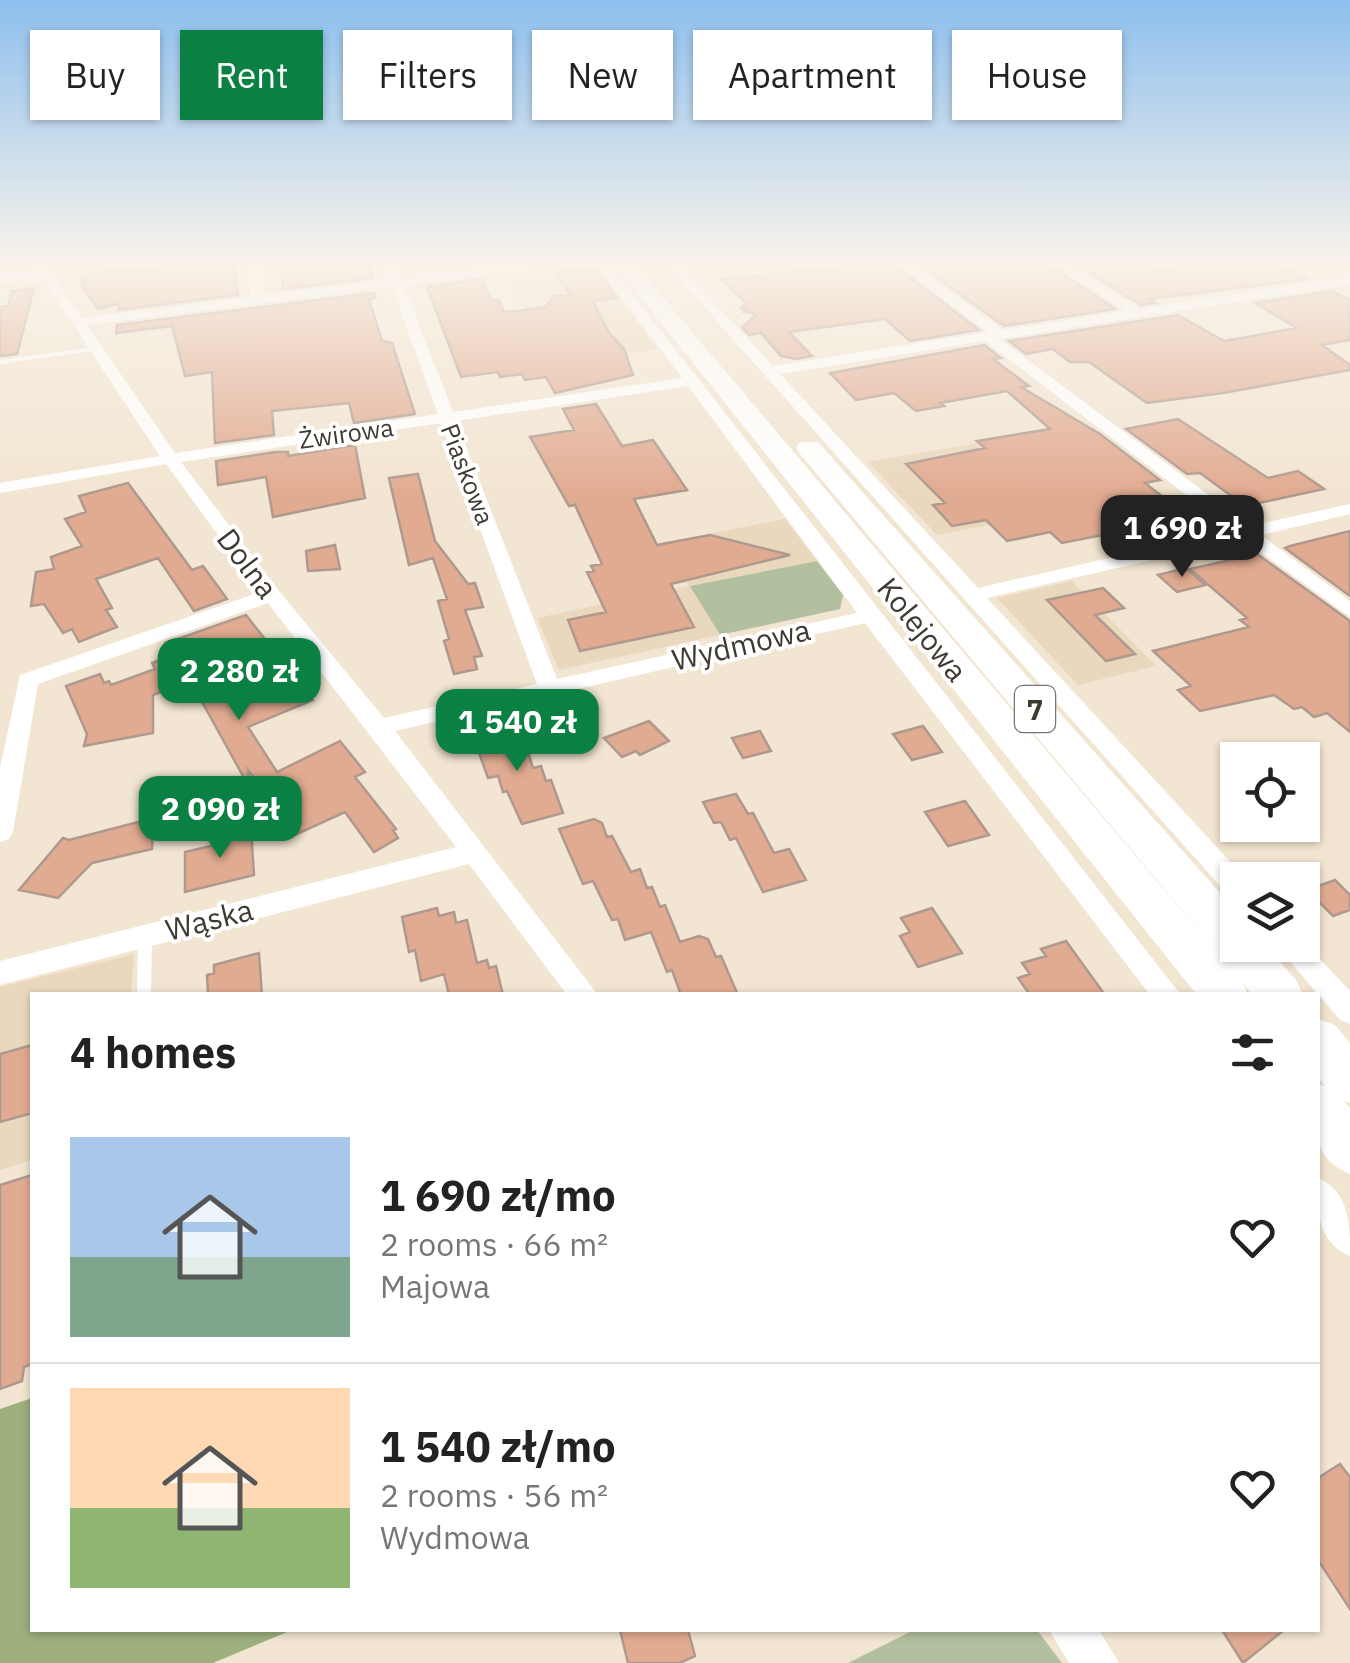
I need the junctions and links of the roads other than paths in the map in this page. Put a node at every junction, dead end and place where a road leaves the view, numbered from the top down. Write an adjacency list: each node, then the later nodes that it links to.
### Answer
1 (89, 339): 9 (street, Dolna)
2 (416, 339): 13 (street, Piaskowa)
3 (661, 339): 12 (street, Kolejowa)
4 (686, 339): 35 (highway, Kolejowa / 7)
5 (714, 339): 27 (highway, Kolejowa / 7)
6 (739, 339): 11 (street, Kolejowa)
7 (970, 339): 11 (street)
8 (998, 339): 17 (street)
9 (96, 349): 10 (lane); 14 (street, Dolna)
10 (0, 362)
11 (768, 371): 19 (street, Kolejowa)
12 (694, 381): 13 (street, Żwirowa); 21 (street, Kolejowa)
13 (446, 418): 14 (street, Żwirowa); 22 (street, Piaskowa)
14 (172, 461): 15 (street, Żwirowa); 18 (street, Dolna)
15 (0, 488)
16 (1350, 509): 17 (street)
17 (1246, 532): 19 (street); 20 (street)
18 (272, 596): 23 (street, Dolna); 24 (street)
19 (970, 596): 26 (street, Kolejowa)
20 (1350, 611)
21 (870, 616): 22 (street, Wydmowa); 34 (street, Kolejowa)
22 (549, 687): 23 (street, Wydmowa)
23 (379, 727): 25 (street, Dolna)
24 (0, 832)
25 (476, 852): 28 (street, Wąska); 33 (street, Dolna)
26 (1220, 868)
27 (1220, 923)
28 (145, 936): 31 (street, Wąska); 32 (lane)
29 (1253, 962): 36 (highway, Kolejowa / 7)
30 (1306, 962): 37 (street)
31 (0, 972)
32 (144, 992)
33 (582, 992)
34 (1166, 992)
35 (1223, 992)
36 (1278, 992)
37 (1350, 1010)
38 (1320, 1043): 39 (highway)
39 (1350, 1080)
40 (1320, 1110): 41 (highway)
41 (1350, 1148)
42 (1320, 1198): 43 (street)
43 (1350, 1239)
44 (1074, 1632): 45 (street)
45 (1097, 1663)

